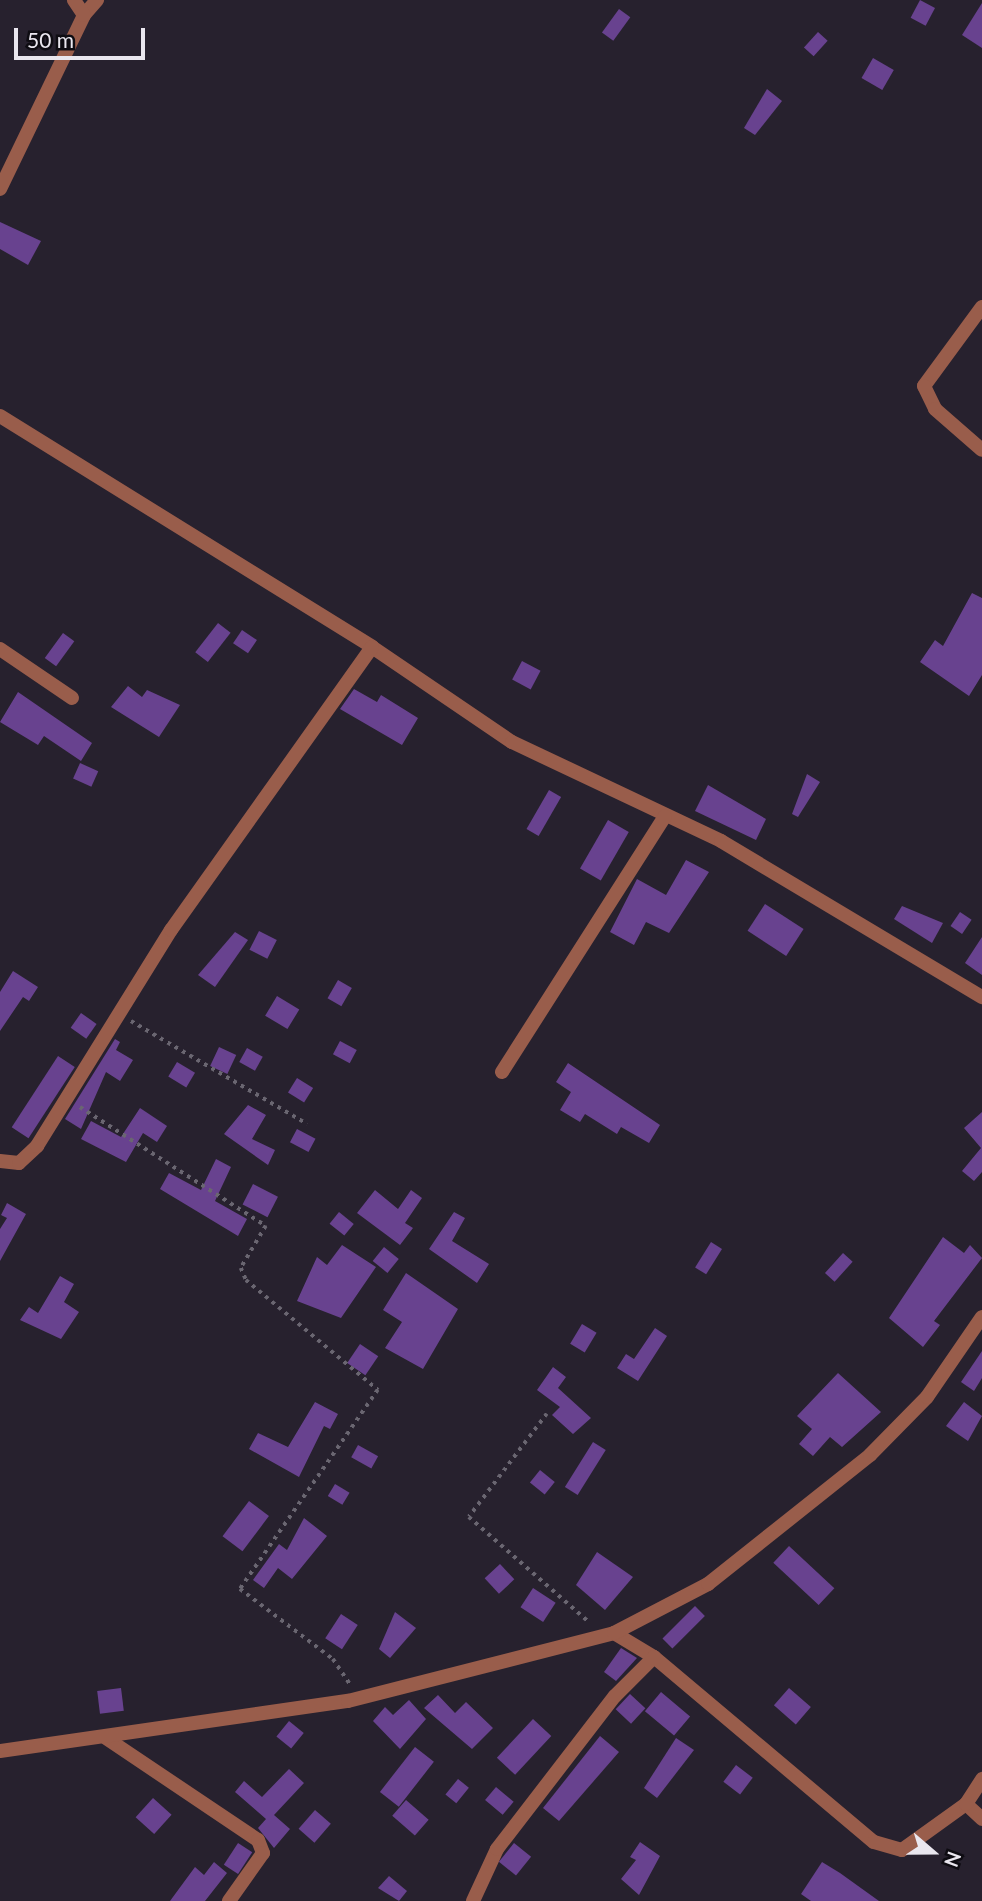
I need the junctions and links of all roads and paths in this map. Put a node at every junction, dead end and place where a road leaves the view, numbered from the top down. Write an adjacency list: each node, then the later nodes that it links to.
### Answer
1 (74, 0): 3 (street)
2 (97, 0): 3 (street)
3 (84, 15): 4 (street)
4 (0, 189)
5 (982, 307): 7 (street)
6 (0, 416): 8 (street)
7 (982, 450)
8 (372, 647): 11 (street); 13 (street)
9 (0, 649): 10 (street)
10 (72, 698)
11 (664, 816): 12 (street); 14 (street)
12 (982, 997)
13 (119, 1014): 15 (street); 16 (path)
14 (502, 1072)
15 (66, 1098): 17 (street); 23 (path)
16 (307, 1124)
17 (0, 1161)
18 (982, 1317): 20 (street)
19 (547, 1414): 21 (path)
20 (614, 1633): 21 (street); 22 (street)
21 (587, 1644): 23 (street)
22 (654, 1657): 27 (street); 30 (street)
23 (348, 1700): 24 (street)
24 (106, 1738): 25 (street); 29 (street)
25 (0, 1751)
26 (982, 1779): 27 (street)
27 (966, 1804): 28 (street)
28 (982, 1819)
29 (229, 1901)
30 (473, 1901)

